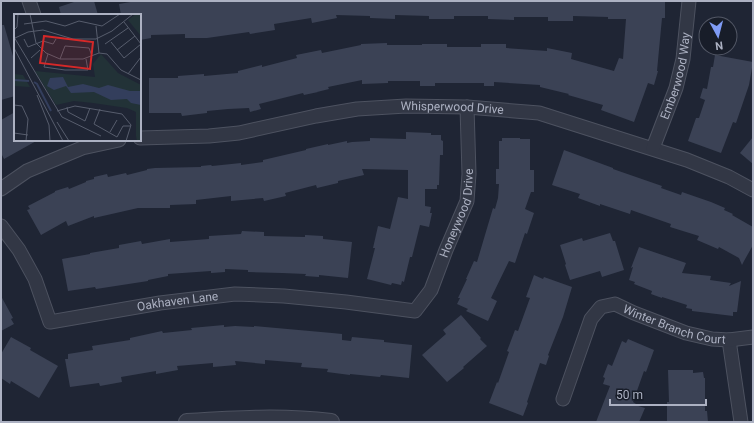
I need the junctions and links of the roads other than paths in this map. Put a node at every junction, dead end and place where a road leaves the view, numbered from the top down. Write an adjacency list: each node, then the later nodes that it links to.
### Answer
1 (29, 1): 3 (street)
2 (689, 1): 8 (street, Emberwood Way)
3 (34, 14)
4 (467, 107): 5 (street, Whisperwood Drive); 8 (street, Whisperwood Drive); 12 (street, Honeywood Drive)
5 (141, 138)
6 (109, 141): 7 (street)
7 (80, 144): 9 (street)
8 (653, 148): 10 (street, Whisperwood Drive)
9 (1, 189)
10 (753, 190)
11 (1, 226): 12 (street, Oakhaven Lane)
12 (415, 311)
13 (753, 337): 14 (street, Winter Branch Court)
14 (729, 340): 15 (street, Winter Branch Court); 18 (street)
15 (563, 400)
16 (187, 422): 17 (street)
17 (331, 422)
18 (741, 422)

